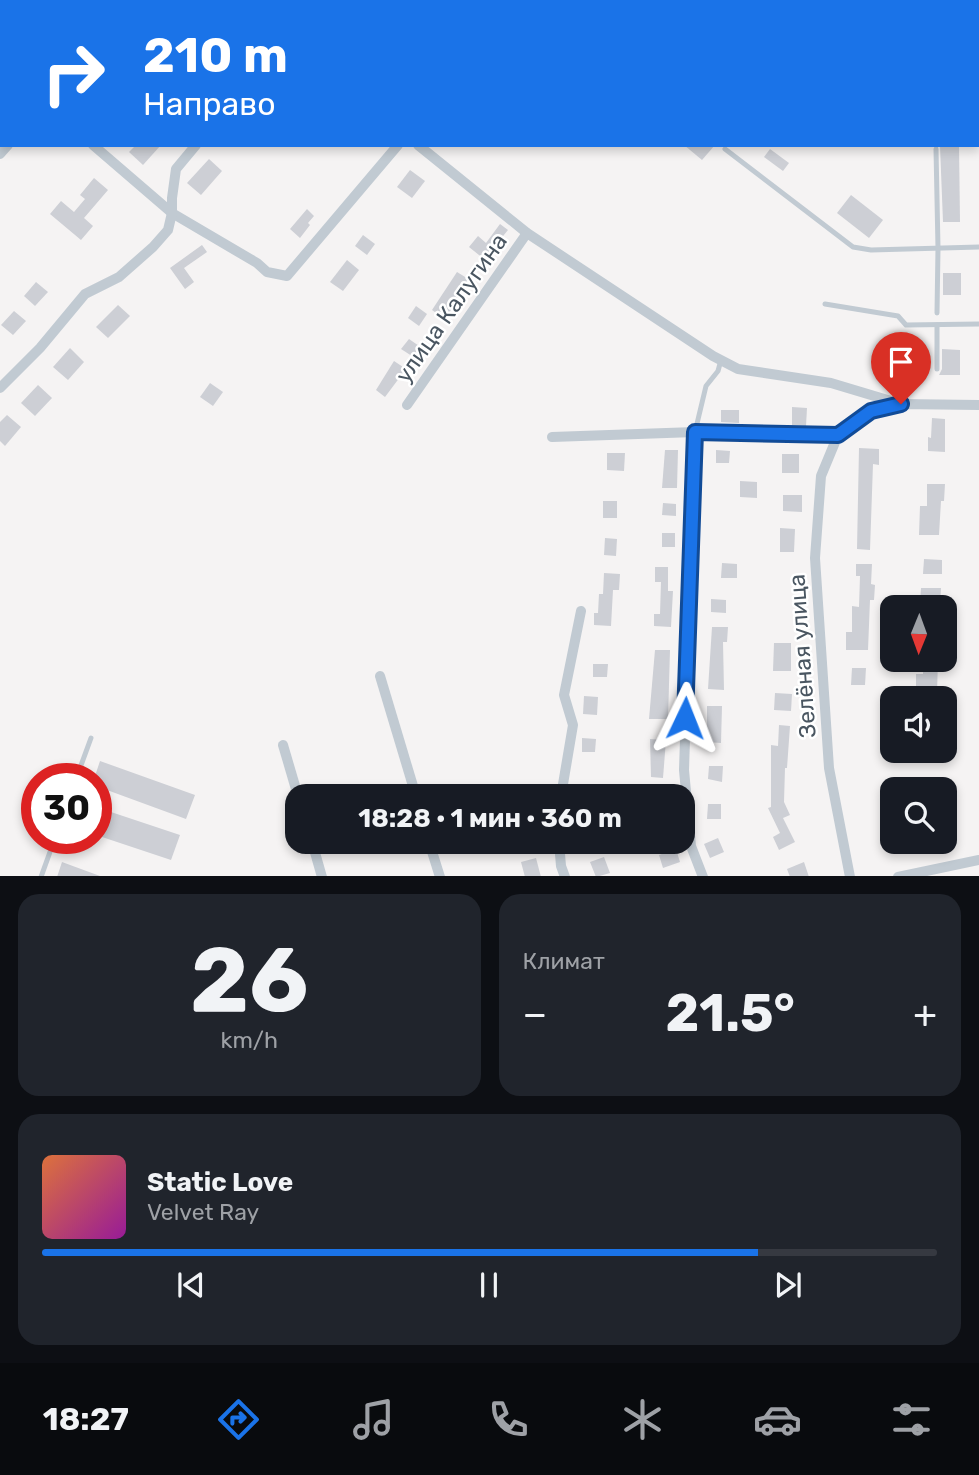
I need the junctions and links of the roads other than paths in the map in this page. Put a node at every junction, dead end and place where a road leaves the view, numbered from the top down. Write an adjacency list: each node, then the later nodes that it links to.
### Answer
1 (95, 147): 7 (street)
2 (194, 147): 7 (street)
3 (396, 147): 7 (street)
4 (420, 147): 8 (street)
5 (725, 149): 10 (lane)
6 (936, 149): 10 (lane)
7 (172, 212): 17 (street)
8 (527, 233): 15 (street); 19 (street, улица Калугина)
9 (979, 247): 10 (lane)
10 (938, 248): 12 (lane)
11 (825, 304): 14 (lane)
12 (937, 313)
13 (979, 324): 14 (lane)
14 (937, 325): 16 (lane)
15 (722, 360): 18 (street); 21 (lane)
16 (937, 369)
17 (0, 388)
18 (901, 404): 20 (street); 22 (street)
19 (407, 405)
20 (979, 405)
21 (695, 432): 22 (street); 23 (street); 41 (street)
22 (838, 435): 42 (street, Зелёная улица)
23 (552, 437)
24 (580, 611): 31 (street)
25 (380, 676): 30 (street)
26 (91, 738): 28 (lane)
27 (283, 745): 29 (street)
28 (82, 763)
29 (294, 784)
30 (412, 784)
31 (563, 784)
32 (49, 854): 37 (lane)
33 (315, 854): 38 (street)
34 (433, 854): 39 (street)
35 (560, 854): 40 (street)
36 (979, 860): 43 (street)
37 (41, 876)
38 (322, 876)
39 (440, 876)
40 (565, 876)
41 (703, 876)
42 (850, 876)
43 (903, 876)

